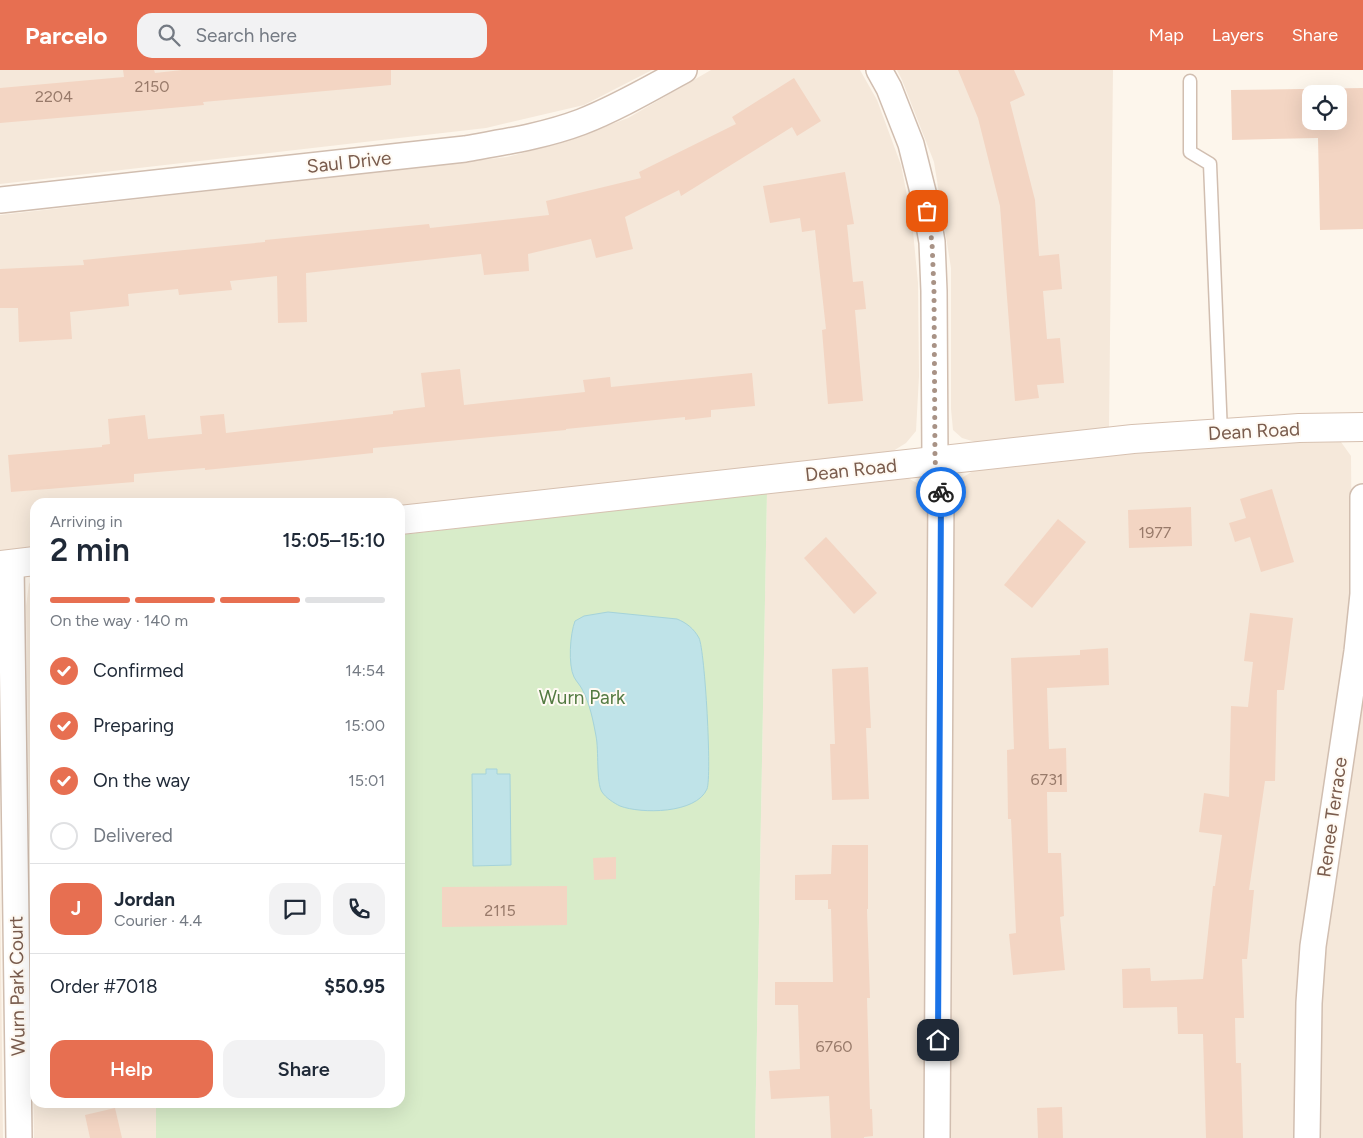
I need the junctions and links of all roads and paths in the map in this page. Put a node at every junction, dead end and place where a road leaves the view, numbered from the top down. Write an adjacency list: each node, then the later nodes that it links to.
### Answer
1 (684, 70): 4 (street, Saul Drive)
2 (879, 70): 7 (street)
3 (1190, 81): 6 (lane)
4 (0, 200)
5 (1363, 428): 6 (main road, Dean Road)
6 (1221, 433): 7 (main road, Dean Road)
7 (935, 461): 9 (main road, Dean Road); 12 (street)
8 (1363, 497): 13 (street, Renee Terrace)
9 (405, 519)
10 (15, 564): 11 (street, Wurn Park Court)
11 (19, 1138)
12 (937, 1138)
13 (1307, 1138)

